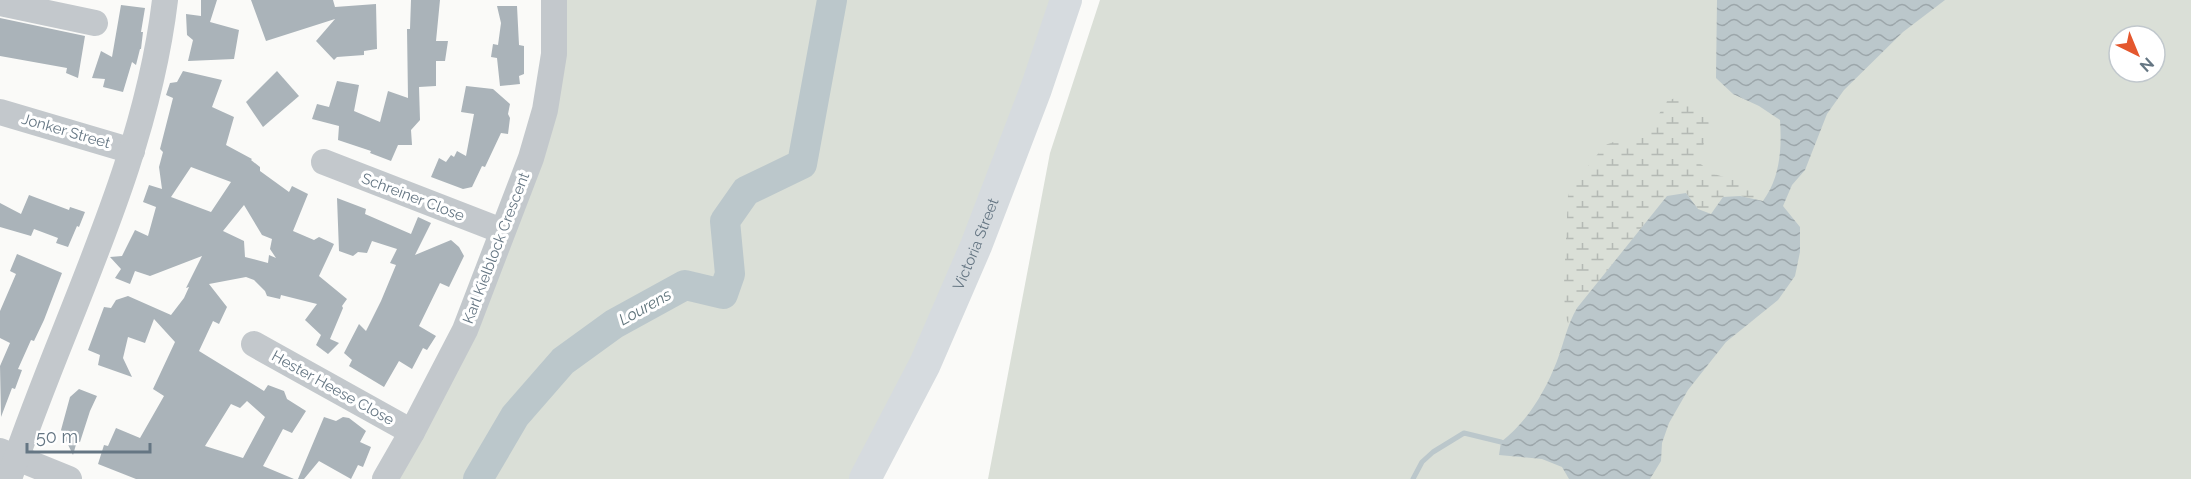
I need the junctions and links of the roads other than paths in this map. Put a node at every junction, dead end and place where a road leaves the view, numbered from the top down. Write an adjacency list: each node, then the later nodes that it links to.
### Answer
1 (165, 0): 7 (street)
2 (554, 0): 9 (street, Karl Kielblock Crescent)
3 (1066, 0): 15 (main road, Victoria Street)
4 (0, 3): 5 (street)
5 (95, 23)
6 (0, 112): 7 (street, Jonker Street)
7 (132, 151): 12 (street)
8 (324, 162): 9 (street, Schreiner Close)
9 (502, 231): 11 (street, Karl Kielblock Crescent)
10 (254, 344): 11 (street, Hester Heese Close)
11 (412, 432): 14 (street, Karl Kielblock Crescent)
12 (8, 462): 13 (street)
13 (69, 479)
14 (385, 479)
15 (865, 479)

